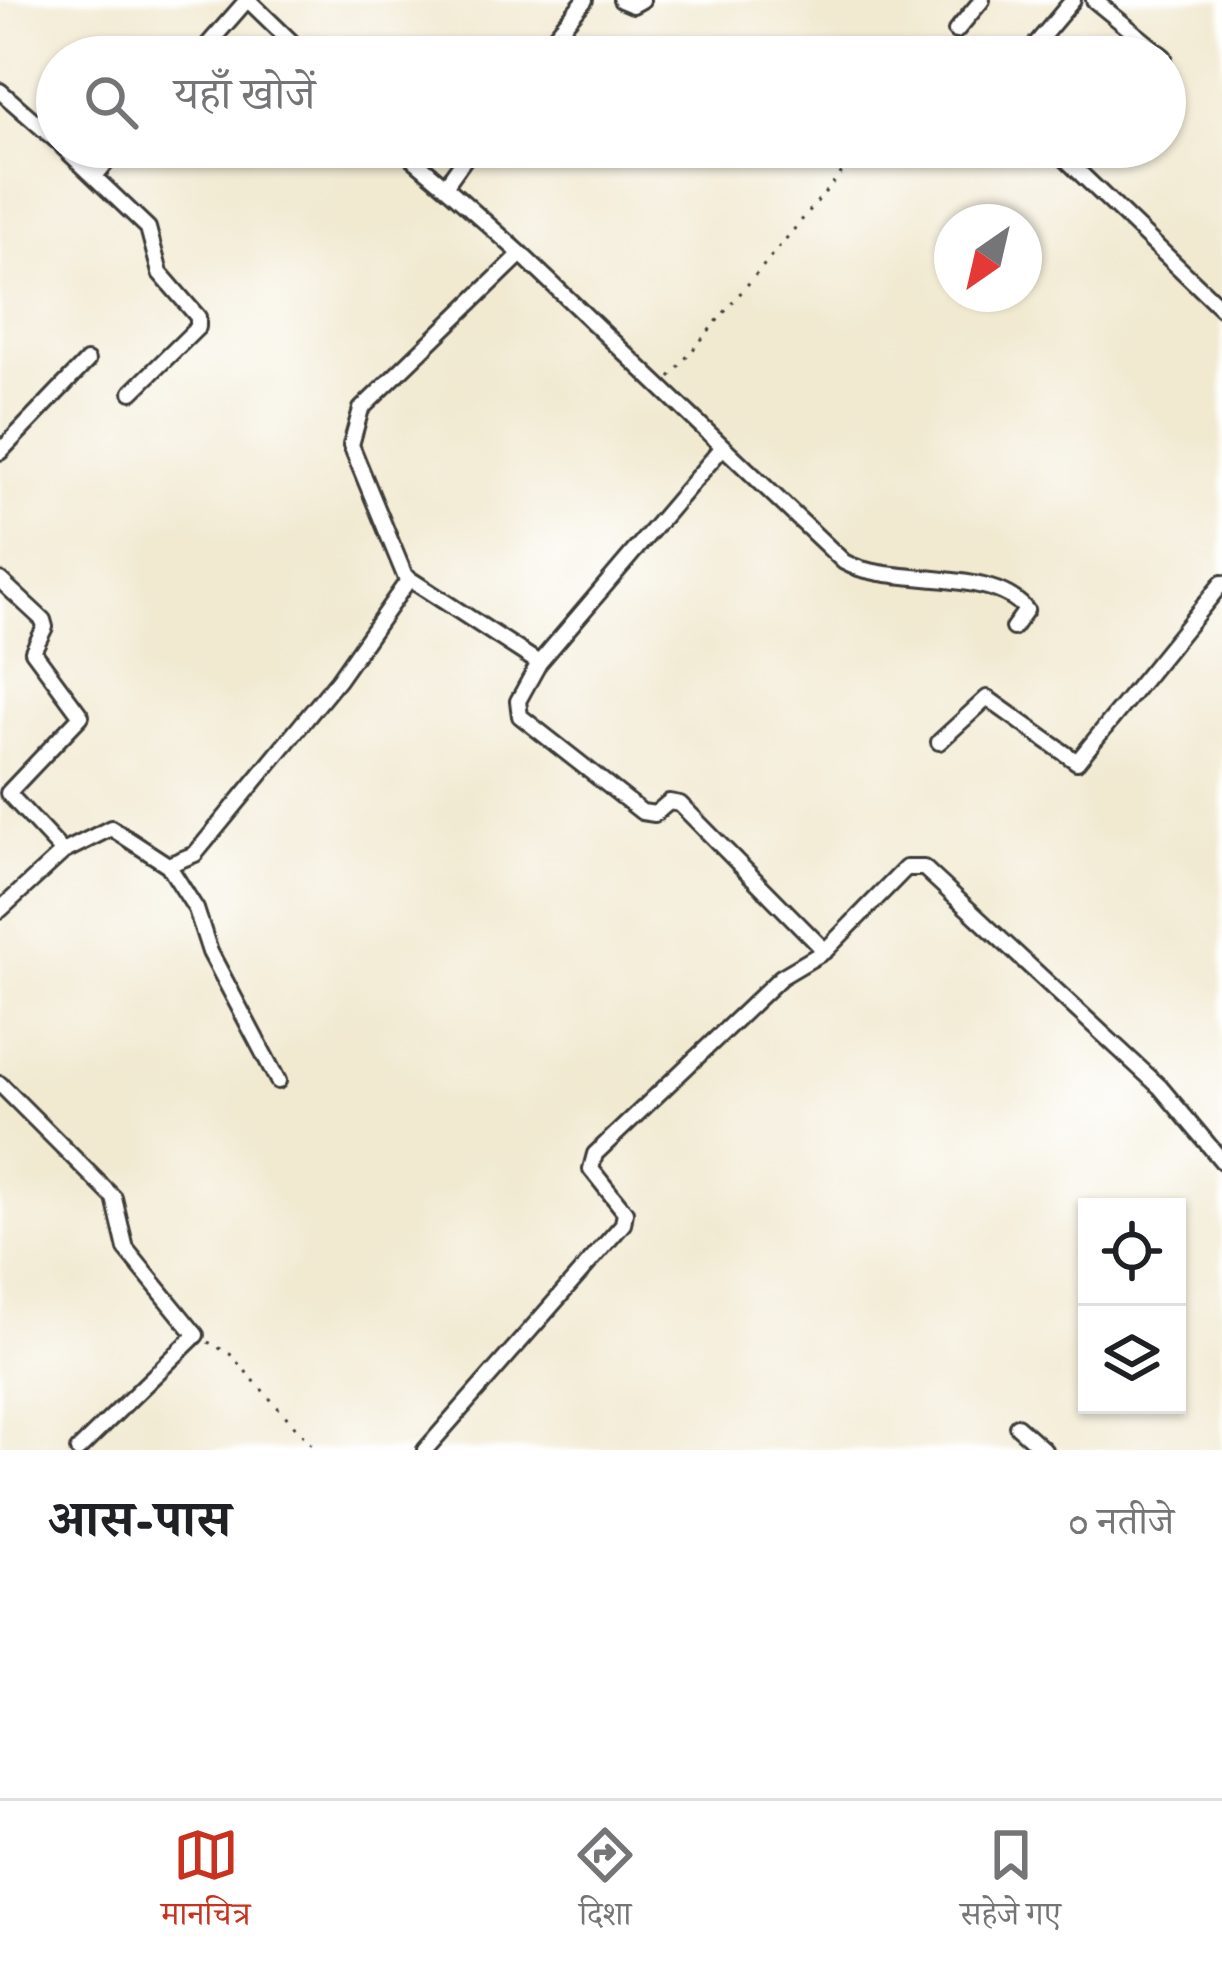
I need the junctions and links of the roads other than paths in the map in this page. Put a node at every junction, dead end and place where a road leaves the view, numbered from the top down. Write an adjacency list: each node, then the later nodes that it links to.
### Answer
1 (248, 0): 9 (street); 10 (street)
2 (585, 0): 11 (street)
3 (621, 0): 4 (street)
4 (642, 0)
5 (982, 0): 8 (street)
6 (1073, 0): 12 (street)
7 (1094, 0): 13 (street)
8 (956, 31)
9 (216, 36)
10 (285, 36)
11 (555, 36)
12 (1043, 36)
13 (1138, 36)
14 (0, 91): 15 (street)
15 (36, 123)
16 (86, 168): 21 (street)
17 (102, 168): 21 (street)
18 (424, 168): 22 (street)
19 (458, 168): 22 (street)
20 (1075, 168): 24 (street)
21 (95, 176): 26 (street)
22 (446, 186): 23 (street)
23 (521, 254): 27 (street); 29 (street)
24 (1222, 309)
25 (87, 361): 28 (street)
26 (132, 392)
27 (722, 448): 32 (street); 33 (street)
28 (0, 452)
29 (409, 579): 33 (street); 36 (street)
30 (0, 580): 35 (street)
31 (1222, 583): 34 (street)
32 (1013, 628)
33 (539, 663): 38 (street)
34 (939, 742)
35 (63, 852): 36 (street); 37 (street)
36 (168, 865): 39 (street)
37 (0, 910)
38 (825, 952): 41 (street); 44 (street)
39 (278, 1081)
40 (0, 1084): 43 (street)
41 (1222, 1161)
42 (1017, 1426): 45 (street)
43 (78, 1450)
44 (425, 1450)
45 (1044, 1450)

